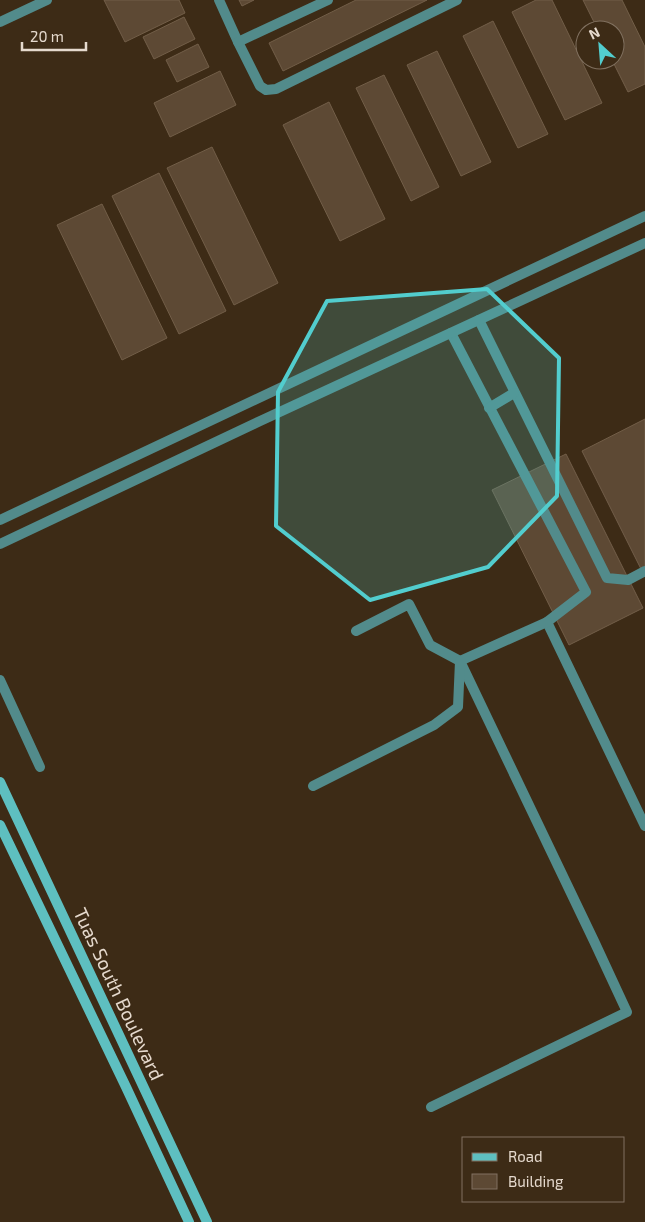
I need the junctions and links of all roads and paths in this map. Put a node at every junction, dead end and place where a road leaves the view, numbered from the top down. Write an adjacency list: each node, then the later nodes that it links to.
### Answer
1 (47, 0): 5 (street)
2 (218, 0): 6 (street)
3 (328, 0): 6 (street)
4 (453, 1): 6 (street)
5 (0, 22)
6 (238, 42)
7 (645, 216): 13 (street)
8 (645, 243): 9 (street)
9 (478, 320): 10 (street); 11 (street)
10 (451, 333): 12 (street); 14 (street)
11 (514, 393): 12 (street); 15 (street)
12 (489, 408): 16 (street)
13 (0, 520)
14 (0, 544)
15 (645, 571)
16 (547, 622): 18 (street); 24 (street)
17 (356, 632): 18 (street)
18 (460, 661): 22 (street); 25 (street)
19 (0, 680): 20 (street)
20 (40, 767)
21 (0, 782): 27 (main road, Tuas South Boulevard)
22 (313, 786)
23 (0, 825): 26 (main road, Tuas South Boulevard)
24 (645, 826)
25 (431, 1107)
26 (189, 1222)
27 (207, 1222)

